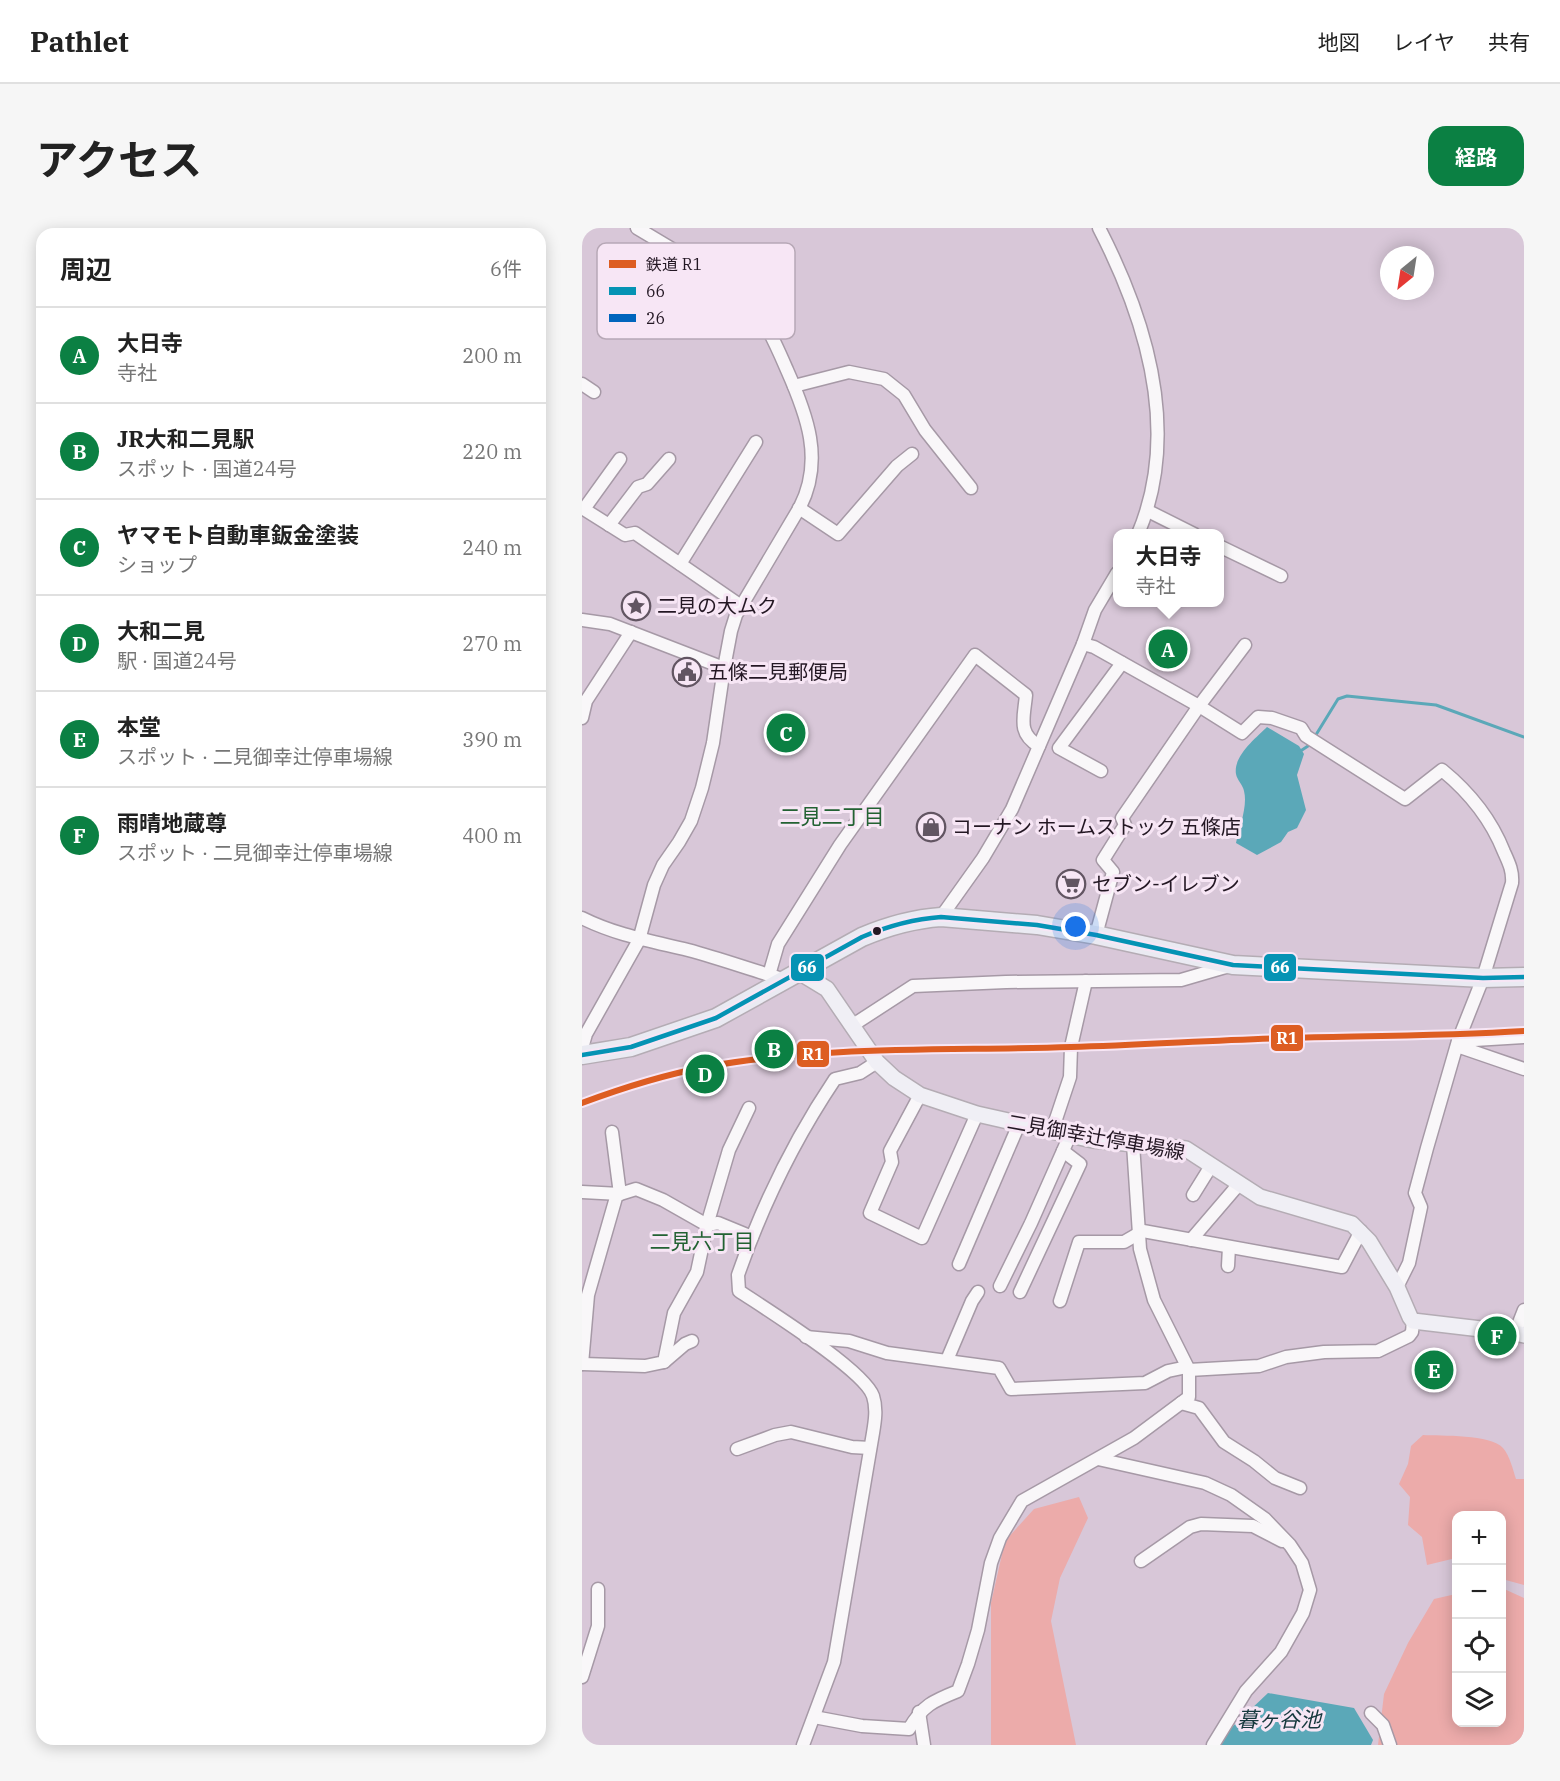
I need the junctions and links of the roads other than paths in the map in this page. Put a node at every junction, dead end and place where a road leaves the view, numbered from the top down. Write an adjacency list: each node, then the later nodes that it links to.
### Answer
1 (637, 228): 3 (street)
2 (1099, 228): 15 (street)
3 (662, 243)
4 (773, 339): 6 (street)
5 (582, 384): 7 (street)
6 (794, 386): 12 (street); 13 (street)
7 (594, 392)
8 (756, 442): 20 (street)
9 (912, 454): 13 (street)
10 (620, 459): 14 (street)
11 (669, 459): 16 (street)
12 (971, 489)
13 (800, 508): 23 (street)
14 (583, 509): 16 (street)
15 (1148, 511): 17 (street); 18 (street)
16 (609, 525): 20 (street)
17 (1140, 529)
18 (1184, 529)
19 (1224, 548): 21 (street)
20 (680, 564): 23 (street)
21 (1281, 576)
22 (1113, 580): 26 (street)
23 (741, 606): 29 (street)
24 (582, 620): 25 (street)
25 (632, 632): 29 (street); 31 (street)
26 (1083, 644): 28 (street); 32 (street)
27 (1245, 645): 30 (street)
28 (1122, 663): 30 (street); 33 (street)
29 (724, 668): 37 (street)
30 (1199, 706): 36 (street); 41 (street)
31 (582, 718)
32 (1039, 746): 34 (street); 39 (street)
33 (1101, 771)
34 (941, 917): 36 (highway); 39 (highway)
35 (582, 918): 37 (street)
36 (1096, 935): 38 (highway)
37 (639, 940): 39 (street); 44 (street)
38 (1233, 965): 41 (highway); 42 (street)
39 (784, 975): 43 (main road, 二見御幸辻停車場線); 48 (highway)
40 (1524, 977): 41 (highway)
41 (1483, 978): 46 (street)
42 (1086, 981): 43 (street); 55 (street)
43 (853, 1025): 49 (main road, 二見御幸辻停車場線)
44 (584, 1033): 47 (street)
45 (1524, 1037): 46 (street)
46 (1458, 1043): 50 (street); 74 (street)
47 (582, 1048)
48 (582, 1055)
49 (877, 1062): 51 (main road, 二見御幸辻停車場線); 68 (street)
50 (1524, 1069)
51 (920, 1095): 53 (main road, 二見御幸辻停車場線); 53 (street)
52 (749, 1108): 65 (street)
53 (977, 1114): 54 (main road, 二見御幸辻停車場線)
54 (1019, 1124): 55 (main road, 二見御幸辻停車場線); 71 (street)
55 (1052, 1131): 57 (main road, 二見御幸辻停車場線)
56 (612, 1132): 63 (street)
57 (1070, 1135): 58 (main road, 二見御幸辻停車場線); 59 (street)
58 (1133, 1144): 60 (main road, 二見御幸辻停車場線); 67 (street)
59 (1063, 1151): 73 (street); 75 (street)
60 (1211, 1167): 61 (main road, 二見御幸辻停車場線); 64 (street)
61 (1239, 1184): 66 (main road, 二見御幸辻停車場線); 69 (street)
62 (582, 1192): 63 (street)
63 (618, 1194): 65 (street); 76 (street)
64 (1193, 1195)
65 (707, 1226): 68 (street); 85 (street)
66 (1361, 1231): 70 (street); 74 (main road, 二見御幸辻停車場線)
67 (1137, 1235): 69 (street); 78 (street); 87 (street)
68 (752, 1237): 82 (street)
69 (1191, 1240): 70 (street)
70 (1229, 1247): 72 (street)
71 (959, 1264)
72 (1228, 1266)
73 (1000, 1286)
74 (1396, 1287): 80 (main road, 二見御幸辻停車場線)
75 (1020, 1292)
76 (585, 1293): 86 (street)
77 (978, 1293): 84 (street)
78 (1060, 1301)
79 (1524, 1310): 81 (street)
80 (1413, 1321): 81 (main road); 87 (street)
81 (1520, 1334)
82 (805, 1337): 84 (street); 89 (street)
83 (692, 1341): 85 (street)
84 (947, 1360): 87 (street)
85 (664, 1362): 86 (street)
86 (582, 1364)
87 (1188, 1368): 88 (street)
88 (1181, 1403): 91 (street); 92 (street)
89 (870, 1448): 90 (street); 99 (street)
90 (737, 1449)
91 (1098, 1459): 93 (street); 97 (street)
92 (1300, 1488)
93 (1291, 1546): 94 (street); 102 (street)
94 (1141, 1561)
95 (598, 1589): 96 (street)
96 (582, 1677)
97 (919, 1712): 99 (street); 101 (street)
98 (1371, 1713): 103 (street)
99 (814, 1717): 100 (street)
100 (803, 1745)
101 (924, 1745)
102 (1213, 1745)
103 (1390, 1745)

